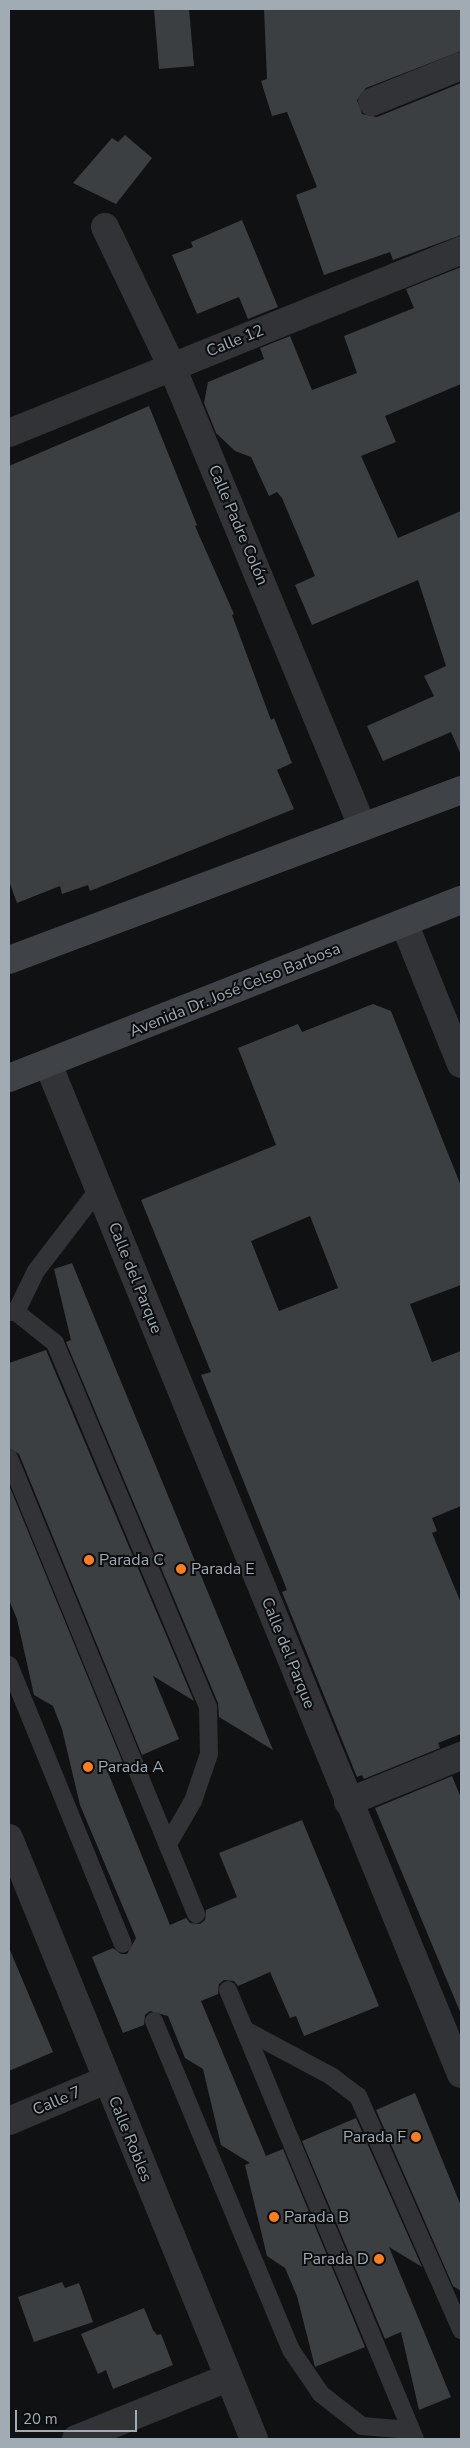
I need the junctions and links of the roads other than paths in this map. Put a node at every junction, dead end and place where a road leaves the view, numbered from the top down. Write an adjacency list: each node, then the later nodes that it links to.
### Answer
1 (461, 66): 2 (street)
2 (372, 102)
3 (105, 227): 5 (street, Calle Padre Colón)
4 (461, 250): 5 (street, Calle 12)
5 (172, 367): 6 (street, Calle 12); 8 (street, Calle Padre Colón)
6 (9, 433)
7 (461, 790): 8 (main road)
8 (363, 827): 11 (main road)
9 (461, 900): 10 (main road, Avenida Dr. José Celso Barbosa)
10 (404, 923): 12 (main road, Avenida Dr. José Celso Barbosa); 13 (street)
11 (9, 960)
12 (48, 1064): 14 (main road, Avenida Dr. José Celso Barbosa); 15 (street, Calle del Parque)
13 (461, 1064)
14 (9, 1078)
15 (99, 1189): 16 (lane); 20 (street, Calle del Parque)
16 (12, 1312): 22 (lane)
17 (9, 1458): 22 (lane)
18 (9, 1665): 24 (lane)
19 (461, 1756): 20 (street)
20 (348, 1802): 28 (street, Calle del Parque)
21 (9, 1838): 29 (street, Calle Robles)
22 (168, 1844): 23 (lane)
23 (196, 1914)
24 (123, 1944)
25 (228, 1990): 27 (lane)
26 (154, 2021): 33 (lane)
27 (245, 2030): 31 (lane); 33 (lane)
28 (461, 2074)
29 (106, 2080): 30 (street, Calle 7); 32 (street, Calle Robles)
30 (9, 2121)
31 (461, 2330)
32 (228, 2378): 34 (street); 35 (street, Calle Robles)
33 (413, 2435)
34 (76, 2439)
35 (254, 2439)

